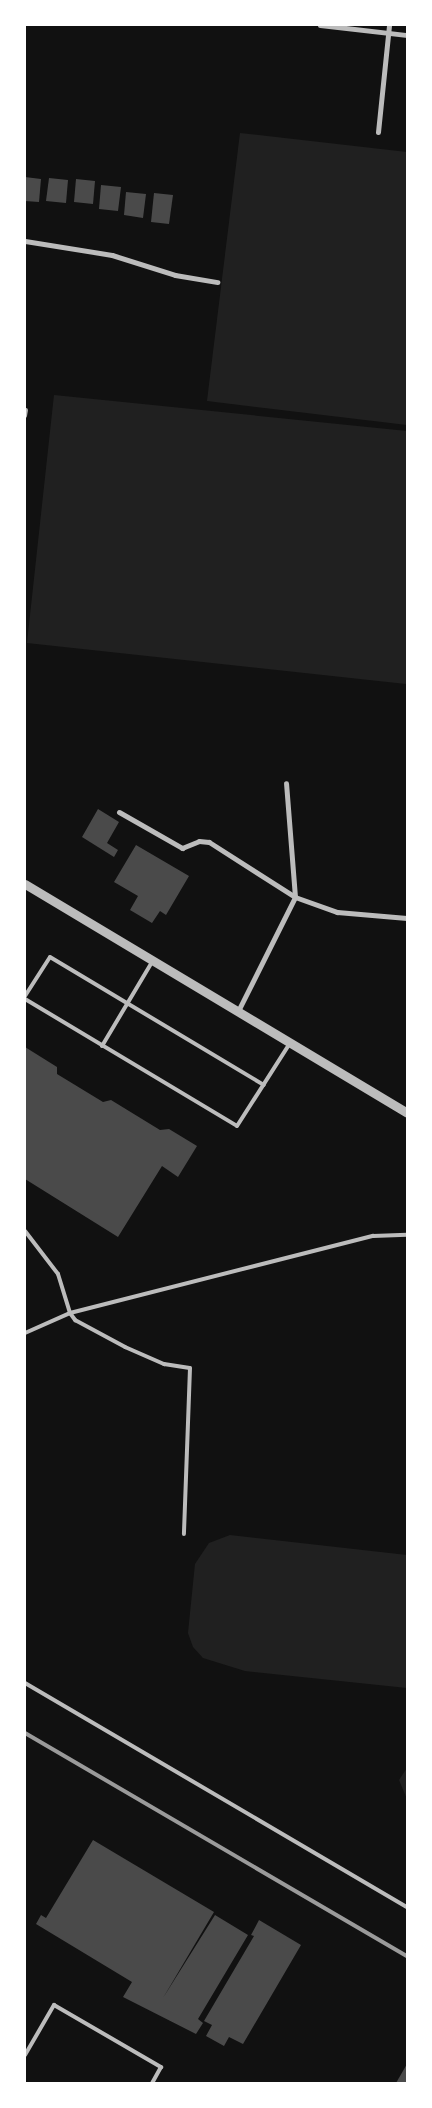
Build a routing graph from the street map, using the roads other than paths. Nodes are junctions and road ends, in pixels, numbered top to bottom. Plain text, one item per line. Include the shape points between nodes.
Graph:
1 (320, 25) edge
2 (389, 25) edge
3 (388, 32) junction
4 (407, 35) edge
5 (378, 132) dead end
6 (25, 241) edge
7 (217, 282) dead end
8 (26, 410) edge
9 (25, 416) edge
10 (286, 783) dead end
11 (119, 812) dead end
12 (26, 885) edge
13 (295, 897) junction
14 (407, 918) edge
15 (153, 960) junction
16 (25, 998) edge
17 (127, 1003) junction
18 (238, 1011) junction
19 (290, 1042) junction
20 (102, 1046) junction
21 (264, 1085) junction
22 (407, 1113) edge
23 (25, 1231) edge
24 (407, 1235) edge
25 (70, 1313) junction
26 (25, 1333) edge
27 (184, 1534) dead end
28 (25, 1683) edge
29 (407, 1907) edge
30 (25, 2055) edge
31 (152, 2083) edge

1 - 3 street
2 - 3 street
3 - 4 street
3 - 5 street
6 - 7 street via 104,253 175,275
8 - 9 lane
10 - 13 street
11 - 13 street via 182,848 209,842
12 - 15 street
13 - 14 street via 337,912
13 - 18 street
15 - 17 lane
15 - 18 street
16 - 17 lane via 50,957
16 - 20 lane
17 - 20 lane
17 - 21 lane
18 - 19 street
19 - 21 lane
19 - 22 street
20 - 21 lane via 238,1126
23 - 25 lane via 58,1274
24 - 25 lane via 373,1236
25 - 26 lane
25 - 27 lane via 75,1320 125,1348 164,1364 190,1368
28 - 29 lane
30 - 31 lane via 54,2005 161,2067

